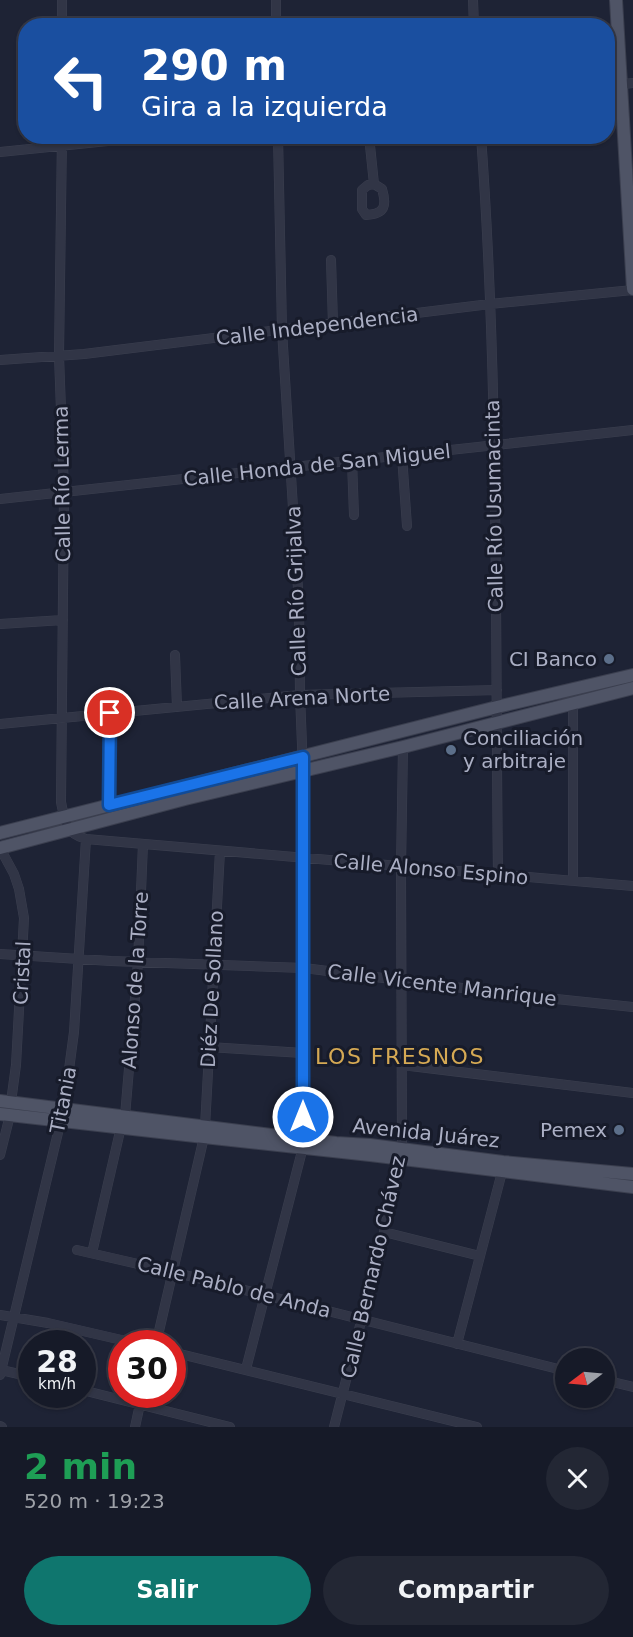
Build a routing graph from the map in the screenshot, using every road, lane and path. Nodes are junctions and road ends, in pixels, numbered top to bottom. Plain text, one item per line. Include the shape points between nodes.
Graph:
1 (62, 0) edge
2 (276, 0) edge
3 (473, 0) edge
4 (616, 0) edge
5 (62, 18) edge
6 (276, 18) edge
7 (474, 18) edge
8 (627, 83) edge
9 (88, 144) edge
10 (278, 144) edge
11 (370, 144) edge
12 (482, 144) edge
13 (62, 147) junction
14 (0, 152) edge
15 (374, 184) dead end
16 (331, 260) dead end
17 (633, 290) edge
18 (490, 304) junction
19 (333, 324) junction
20 (282, 330) junction
21 (60, 356) junction
22 (0, 360) edge
23 (633, 430) edge
24 (493, 445) junction
25 (402, 456) junction
26 (352, 461) junction
27 (290, 467) junction
28 (64, 491) junction
29 (0, 499) edge
30 (354, 515) dead end
31 (407, 526) dead end
32 (63, 620) junction
33 (0, 624) edge
34 (176, 655) dead end
35 (633, 675) edge
36 (633, 688) edge
37 (497, 690) junction
38 (300, 695) junction
39 (573, 704) junction
40 (177, 707) junction
41 (496, 707) junction
42 (110, 713) junction
43 (61, 718) junction
44 (496, 722) junction
45 (0, 724) edge
46 (403, 747) junction
47 (303, 757) junction
48 (303, 770) junction
49 (109, 805) junction
50 (64, 816) junction
51 (69, 830) junction
52 (0, 833) edge
53 (86, 839) junction
54 (143, 844) junction
55 (0, 848) edge
56 (220, 851) junction
57 (304, 858) junction
58 (401, 867) junction
59 (498, 875) junction
60 (573, 881) junction
61 (633, 886) edge
62 (0, 954) edge
63 (23, 955) junction
64 (78, 958) junction
65 (138, 962) junction
66 (213, 964) junction
67 (304, 968) junction
68 (402, 980) junction
69 (633, 1007) edge
70 (209, 1047) junction
71 (303, 1053) junction
72 (402, 1065) junction
73 (633, 1094) edge
74 (5, 1108) edge
75 (62, 1114) junction
76 (123, 1121) junction
77 (204, 1132) junction
78 (303, 1143) junction
79 (401, 1154) junction
80 (0, 1155) edge
81 (502, 1172) junction
82 (633, 1174) edge
83 (633, 1187) edge
84 (384, 1232) junction
85 (77, 1250) dead end
86 (92, 1253) junction
87 (480, 1256) junction
88 (173, 1272) junction
89 (265, 1294) junction
90 (0, 1316) edge
91 (14, 1317) junction
92 (362, 1319) junction
93 (159, 1330) edge
94 (108, 1337) edge
95 (457, 1344) junction
96 (186, 1355) edge
97 (555, 1368) edge
98 (246, 1369) junction
99 (1, 1372) edge
100 (18, 1375) edge
101 (615, 1383) edge
102 (633, 1387) edge
103 (343, 1395) junction
104 (139, 1408) edge
105 (167, 1408) edge
106 (135, 1427) edge
107 (230, 1427) edge
108 (334, 1427) edge
109 (477, 1427) edge

1 - 5 street
2 - 6 street
3 - 7 street
4 - 8 main road
8 - 17 main road
9 - 13 street
10 - 20 street, Calle Río Grijalva
11 - 15 street
12 - 18 street, Calle Río Usumacinta
13 - 14 street
13 - 21 street, Calle Río Lerma
16 - 19 street
17 - 18 street, Calle Independencia
18 - 19 street, Calle Independencia
18 - 24 street, Calle Río Usumacinta
19 - 20 street, Calle Independencia
20 - 21 street, Calle Independencia
20 - 27 street, Calle Río Grijalva
21 - 22 street, Calle Independencia
21 - 28 street, Calle Río Lerma
23 - 24 street, Calle Honda de San Miguel
24 - 25 street, Calle Honda de San Miguel
24 - 37 street, Calle Río Usumacinta
25 - 26 street, Calle Honda de San Miguel
25 - 31 street
26 - 27 street, Calle Honda de San Miguel
26 - 30 street
27 - 28 street, Calle Honda de San Miguel
27 - 38 street, Calle Río Grijalva
28 - 29 street, Calle Honda de San Miguel
28 - 32 street, Calle Río Lerma
32 - 33 street
32 - 43 street, Calle Río Lerma
34 - 40 street
35 - 41 main road
36 - 39 main road
37 - 38 street, Calle Arena Norte
37 - 41 street, Calle Río Usumacinta
38 - 40 street, Calle Arena Norte
38 - 47 street, Calle Río Grijalva
39 - 44 main road
39 - 60 street
40 - 42 street, Calle Arena Norte
41 - 44 street, Calle Río Usumacinta
41 - 47 main road
42 - 43 street, Calle Arena Norte
42 - 49 street
43 - 45 street, Calle Arena Norte
43 - 50 street, Calle Río Lerma
44 - 46 main road
44 - 59 street, Calle Río Usumacinta
46 - 48 main road
46 - 58 street, Calle Bernardo Chávez
47 - 48 street, Calle Río Grijalva
47 - 49 main road
48 - 51 main road
48 - 57 street, Calle Río Grijalva
49 - 50 main road
50 - 51 street, Calle Río Lerma
50 - 52 main road
51 - 53 street
51 - 55 main road
53 - 54 street, Calle Alonso Espino
53 - 64 street, Titania
54 - 56 street, Calle Alonso Espino
54 - 65 street, Alonso de la Torre
55 - 63 street, Cristal via 21,897
56 - 57 street, Calle Alonso Espino
56 - 66 street, Diéz De Sollano
57 - 58 street, Calle Alonso Espino
57 - 67 street, Calle Río Grijalva
58 - 59 street, Calle Alonso Espino
58 - 68 street, Calle Bernardo Chávez
59 - 60 street, Calle Alonso Espino
60 - 61 street, Calle Alonso Espino
62 - 63 street, Calle Vicente Manrique
63 - 64 street, Calle Vicente Manrique
63 - 74 street, Cristal via 16,1065
64 - 65 street, Calle Vicente Manrique
64 - 75 street, Titania via 71,1056
65 - 66 street, Calle Vicente Manrique
65 - 76 street, Alonso de la Torre
66 - 67 street, Calle Vicente Manrique
66 - 70 street, Diéz De Sollano
67 - 68 street, Calle Vicente Manrique
67 - 71 street, Calle Río Grijalva
68 - 69 street, Calle Vicente Manrique
68 - 72 street, Calle Bernardo Chávez
70 - 71 street
70 - 77 street, Diéz De Sollano
71 - 78 street, Calle Río Grijalva
72 - 73 street
72 - 79 street, Calle Bernardo Chávez
74 - 75 main road, Avenida Juárez
74 - 80 street, Cristal
75 - 76 main road, Avenida Juárez
75 - 91 street, Titania
76 - 77 main road, Avenida Juárez
76 - 86 street, Alonso de la Torre
77 - 78 main road, Avenida Juárez
77 - 88 street, Diéz De Sollano
78 - 79 main road, Avenida Juárez
78 - 89 street, Calle Río Grijalva
79 - 81 main road, Avenida Juárez
79 - 82 main road, Avenida Juárez
79 - 84 street, Calle Bernardo Chávez
81 - 83 main road, Avenida Juárez
81 - 87 street
84 - 87 street
84 - 92 street, Calle Bernardo Chávez
85 - 86 street, Calle Pablo de Anda
86 - 88 street, Calle Pablo de Anda
87 - 95 street
88 - 89 street, Calle Pablo de Anda
88 - 93 street, Diéz De Sollano
89 - 92 street, Calle Pablo de Anda
89 - 98 street, Calle Río Grijalva
90 - 91 street
91 - 94 street
91 - 99 street, Titania
92 - 95 street, Calle Pablo de Anda
92 - 103 street, Calle Bernardo Chávez
95 - 97 street, Calle Pablo de Anda
96 - 98 street
98 - 103 street
99 - 100 street
101 - 102 street
103 - 108 street, Calle Bernardo Chávez
103 - 109 street
104 - 106 street
105 - 107 street

